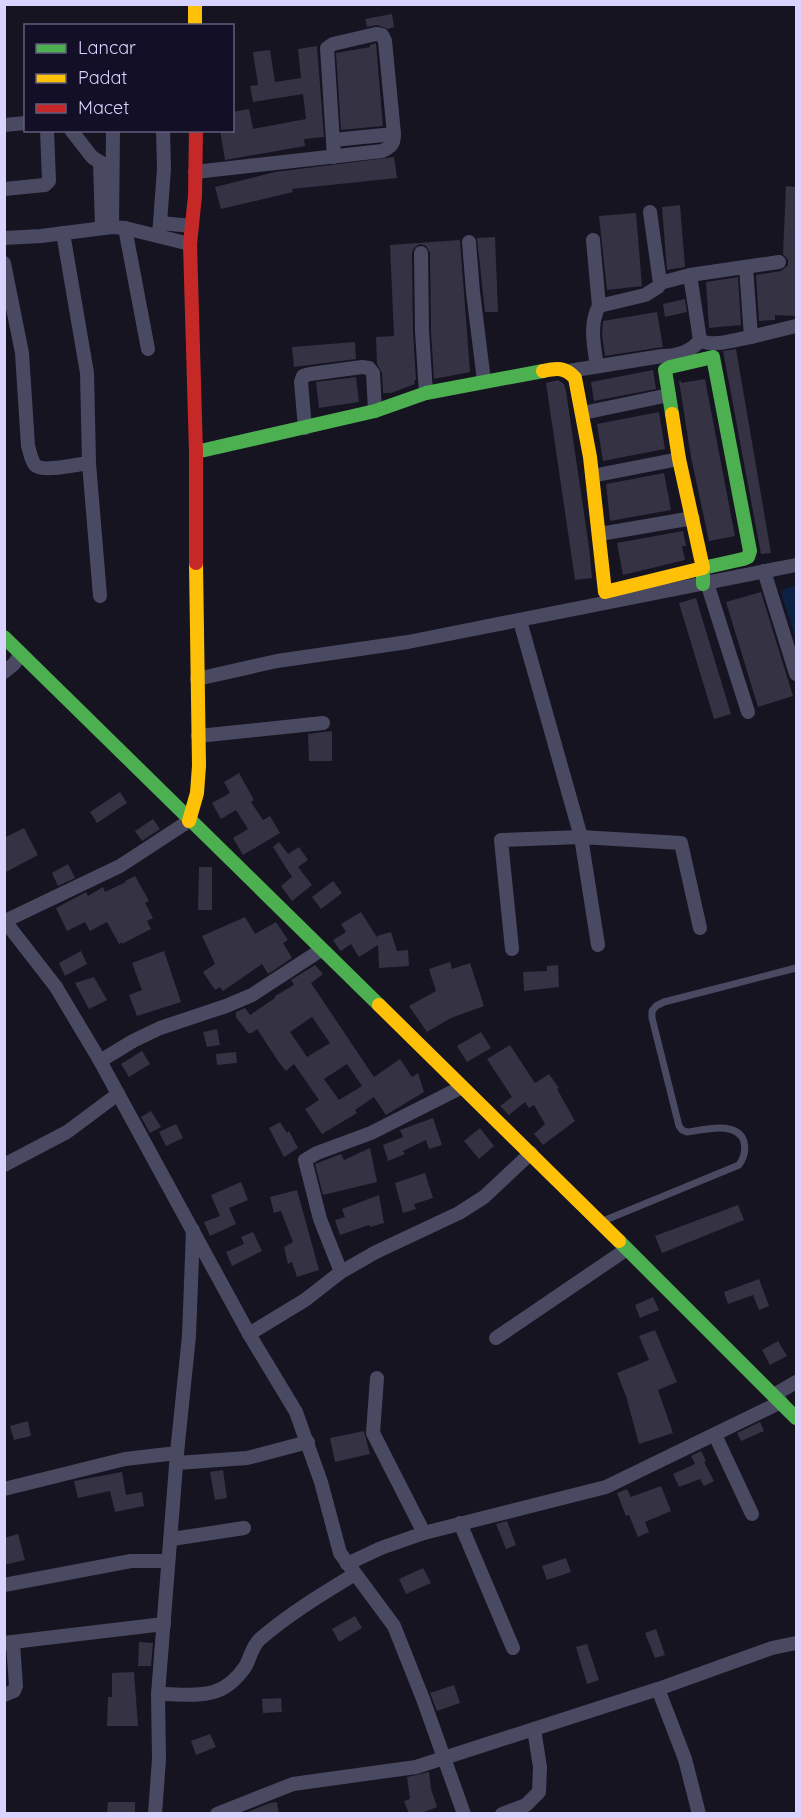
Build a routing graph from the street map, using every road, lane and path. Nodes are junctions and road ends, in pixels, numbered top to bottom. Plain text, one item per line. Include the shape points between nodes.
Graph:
1 (195, 4) edge
2 (195, 24) edge
3 (24, 123) edge
4 (4, 125) edge
5 (47, 132) edge
6 (73, 132) edge
7 (114, 132) edge
8 (163, 132) edge
9 (196, 132) edge
10 (394, 134) junction
11 (333, 140) junction
12 (334, 157) junction
13 (99, 162) junction
14 (112, 171) junction
15 (195, 172) junction
16 (4, 189) edge
17 (650, 212) dead end
18 (192, 226) junction
19 (113, 227) junction
20 (159, 230) junction
21 (63, 233) junction
22 (4, 238) edge
23 (594, 240) dead end
24 (469, 242) dead end
25 (190, 244) junction
26 (422, 253) dead end
27 (779, 262) dead end
28 (4, 263) edge
29 (746, 267) junction
30 (690, 275) junction
31 (660, 283) junction
32 (599, 306) junction
33 (796, 326) edge
34 (751, 337) junction
35 (709, 347) junction
36 (148, 349) dead end
37 (597, 366) junction
38 (569, 371) junction
39 (484, 381) junction
40 (426, 393) junction
41 (669, 395) junction
42 (375, 411) junction
43 (583, 413) junction
44 (305, 428) junction
45 (196, 452) junction
46 (678, 459) junction
47 (89, 463) junction
48 (592, 476) junction
49 (693, 518) junction
50 (600, 534) junction
51 (744, 559) junction
52 (796, 565) edge
53 (703, 568) junction
54 (764, 572) junction
55 (748, 574) junction
56 (705, 583) junction
57 (100, 596) dead end
58 (604, 598) junction
59 (520, 621) junction
60 (4, 637) edge
61 (21, 654) junction
62 (4, 672) edge
63 (796, 674) edge
64 (197, 679) junction
65 (748, 712) dead end
66 (323, 723) dead end
67 (198, 736) junction
68 (189, 821) junction
69 (581, 837) junction
70 (5, 921) edge
71 (700, 928) dead end
72 (598, 945) dead end
73 (512, 949) dead end
74 (321, 950) junction
75 (796, 968) edge
76 (100, 1061) junction
77 (462, 1087) junction
78 (118, 1094) junction
79 (531, 1153) junction
80 (4, 1165) edge
81 (600, 1222) junction
82 (193, 1230) junction
83 (627, 1249) junction
84 (341, 1272) junction
85 (249, 1334) junction
86 (496, 1338) dead end
87 (377, 1377) dead end
88 (796, 1382) edge
89 (778, 1399) junction
90 (796, 1418) edge
91 (715, 1435) junction
92 (308, 1442) junction
93 (177, 1458) junction
94 (4, 1489) edge
95 (752, 1514) dead end
96 (459, 1523) junction
97 (244, 1528) dead end
98 (424, 1533) junction
99 (171, 1539) junction
100 (168, 1561) junction
101 (351, 1569) junction
102 (4, 1585) edge
103 (164, 1624) junction
104 (9, 1643) edge
105 (796, 1643) edge
106 (513, 1648) dead end
107 (658, 1689) junction
108 (158, 1694) junction
109 (4, 1695) edge
110 (534, 1729) junction
111 (442, 1758) junction
112 (224, 1812) edge
113 (155, 1814) edge
114 (464, 1814) edge
115 (502, 1814) edge
116 (699, 1814) edge

1 - 2 street
3 - 4 street
5 - 16 street via 49,181 45,185
6 - 13 street
7 - 14 street
8 - 20 street
9 - 15 street
10 - 11 street
10 - 11 street via 385,41 382,34 376,34 327,48
10 - 12 street via 391,148 382,152
11 - 12 street
12 - 15 street
13 - 14 street
13 - 19 street
14 - 19 street
15 - 18 street
17 - 31 street
18 - 20 street
18 - 25 street
19 - 20 street
19 - 21 street
19 - 36 street
20 - 25 street
21 - 22 street
21 - 47 street via 87,373
23 - 32 street
24 - 39 street
25 - 45 street
26 - 40 street
27 - 29 street
28 - 47 street via 22,353 32,460 43,469
29 - 30 street
29 - 34 street
30 - 31 street
30 - 35 street
31 - 32 street via 645,294
32 - 37 street via 594,315 593,340
33 - 34 street
34 - 35 street
35 - 37 street via 695,346 673,356
35 - 41 street via 665,370
35 - 51 street via 749,543 748,557
37 - 38 street
38 - 39 street via 542,370
38 - 43 street via 575,378
39 - 40 street
40 - 42 street
41 - 43 street
41 - 46 street
42 - 44 street
42 - 44 street via 373,373 369,368 310,374 303,376 301,382
43 - 48 street
44 - 45 street
45 - 64 street
46 - 48 street
46 - 49 street
47 - 57 street
48 - 50 street
49 - 50 street
49 - 53 street
50 - 58 street
51 - 53 street
51 - 55 street
52 - 54 street
53 - 56 street
53 - 58 street
54 - 55 street
54 - 63 street
55 - 56 street
56 - 58 street
56 - 65 street
58 - 59 street
59 - 64 street via 278,661
59 - 69 street
60 - 61 street
61 - 62 street
61 - 68 street
64 - 67 street
66 - 67 street
67 - 68 street via 197,792
68 - 70 street via 120,866
68 - 74 street
69 - 71 street via 681,843
69 - 72 street
69 - 73 street via 501,840
70 - 76 street via 56,987
74 - 76 street via 252,995 160,1028
74 - 77 street
75 - 81 lane via 664,1002 652,1011 679,1126 687,1132 730,1128 744,1140 744,1157 739,1165
76 - 78 street
77 - 79 street
77 - 84 street via 371,1133 304,1160 320,1219
78 - 80 street via 67,1132
78 - 82 street
79 - 81 street
79 - 84 street via 484,1197 459,1213
81 - 83 street
82 - 85 street
82 - 93 street via 189,1336
83 - 86 street
83 - 89 street
84 - 85 street via 305,1300
85 - 92 street via 296,1412
87 - 98 street via 373,1433
88 - 89 street
89 - 90 street
89 - 91 street
91 - 95 street
91 - 96 street via 606,1487
92 - 93 street via 247,1458
92 - 101 street via 340,1553
93 - 94 street via 125,1459
93 - 99 street
96 - 98 street
96 - 106 street
97 - 99 street
98 - 101 street via 381,1548
99 - 100 street
100 - 102 street via 131,1561
100 - 103 street
101 - 108 street via 259,1640 227,1687 213,1694
101 - 111 street via 394,1626
103 - 104 street
103 - 108 street
104 - 109 street via 16,1686
105 - 107 street
107 - 110 street
107 - 116 street via 685,1759
108 - 113 street
110 - 111 street
110 - 115 street via 540,1767 538,1792 526,1805
111 - 112 street via 416,1767 293,1784
111 - 114 street

